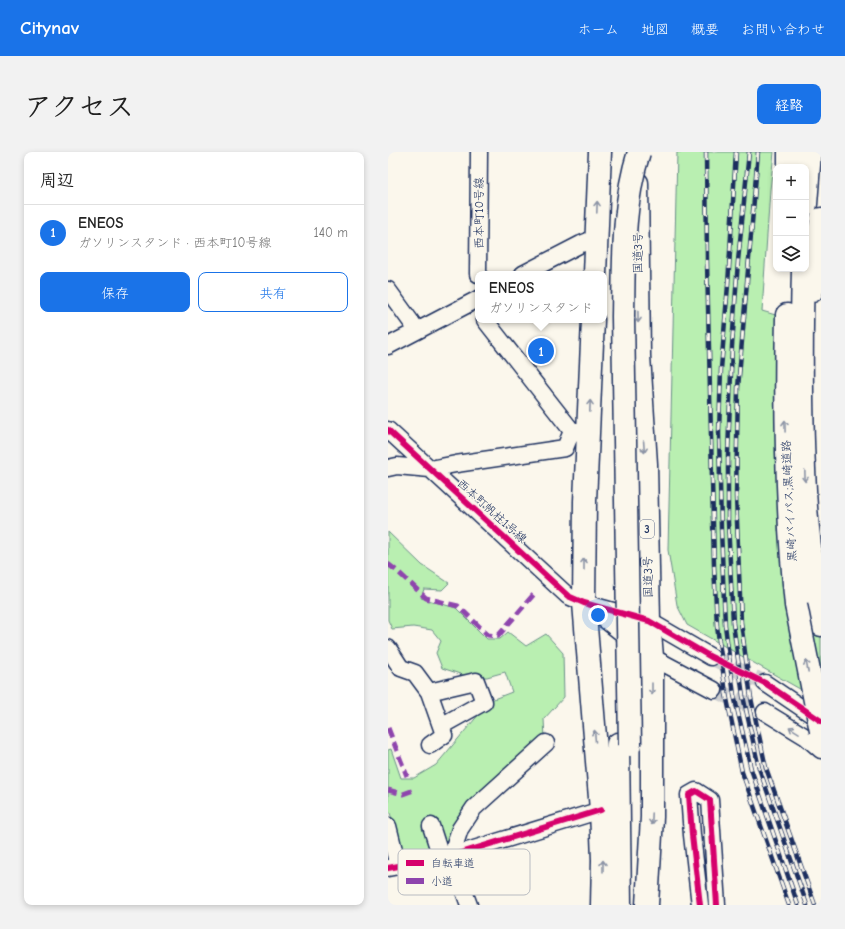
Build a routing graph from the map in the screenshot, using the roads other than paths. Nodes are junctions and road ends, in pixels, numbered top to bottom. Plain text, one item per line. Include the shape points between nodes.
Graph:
1 (479, 152) edge
2 (600, 152) edge
3 (627, 152) edge
4 (638, 152) edge
5 (789, 152) edge
6 (796, 152) edge
7 (810, 152) edge
8 (789, 164) edge
9 (794, 164) edge
10 (806, 200) edge
11 (821, 219) edge
12 (596, 238) junction
13 (478, 271) edge
14 (529, 271) edge
15 (594, 271) edge
16 (788, 272) edge
17 (803, 272) edge
18 (388, 290) edge
19 (475, 301) edge
20 (488, 323) edge
21 (593, 323) edge
22 (417, 330) junction
23 (388, 346) edge
24 (802, 414) junction
25 (388, 430) edge
26 (580, 431) junction
27 (388, 468) edge
28 (430, 469) junction
29 (584, 603) junction
30 (819, 614) edge
31 (649, 621) junction
32 (388, 648) edge
33 (652, 657) junction
34 (711, 657) tunnel mouth
35 (765, 683) tunnel mouth
36 (714, 690) tunnel mouth
37 (429, 692) junction
38 (765, 712) tunnel mouth
39 (821, 720) edge
40 (441, 726) junction
41 (821, 731) edge
42 (546, 743) dead end
43 (624, 744) junction
44 (430, 745) dead end
45 (821, 750) edge
46 (601, 810) junction
47 (388, 826) edge
48 (431, 826) dead end
49 (442, 849) edge
50 (450, 849) edge
51 (472, 849) edge
52 (393, 867) edge
53 (464, 895) edge
54 (469, 905) edge
55 (602, 905) edge
56 (620, 905) edge
57 (631, 905) edge
58 (646, 905) edge
59 (700, 905) edge
60 (717, 905) edge

1 - 13 street, 西本町10号線
12 -> 2 highway
3 - 43 highway via 621,170 617,205 612,317
4 -> 31 highway, 国道3号 / 3 via 639,356 646,464
4 - 43 highway, bridge via 628,210 624,259
5 - 8 highway
6 - 9 highway
7 - 10 highway
11 - 24 highway via 810,309
12 - 14 street
12 - 15 highway
41 -> 16 highway, 黒崎バイパス;黒崎道路, bridge via 796,605 790,552 785,421
17 - 24 highway, 黒崎バイパス;黒崎道路
18 - 22 street
19 - 22 street
20 - 26 street
26 -> 21 highway
22 - 23 street
24 -> 30 highway, 黒崎バイパス;黒崎道路 via 806,507
25 - 28 street, 西本町帆柱1号線
26 - 28 street via 565,448
29 -> 26 highway via 585,501
27 - 28 street via 397,466
28 - 29 street, 西本町帆柱1号線 via 568,596
29 - 31 street
29 - 33 street
46 -> 29 highway
31 - 33 highway, 国道3号 / 3
31 - 34 street
32 - 37 street via 401,668 414,673
33 - 36 street
33 -> 58 highway, 国道3号 / 3 via 652,817
35 - 39 street
37 - 40 street
37 - 40 street via 476,681 484,702
45 -> 38 street
40 - 44 street via 444,735
42 - 50 street via 474,808
43 - 56 highway
43 - 57 highway via 632,854
46 - 51 street
55 -> 46 highway
47 - 52 street
48 - 49 street
53 - 54 street
59 - 60 street via 689,795 696,790 710,800

